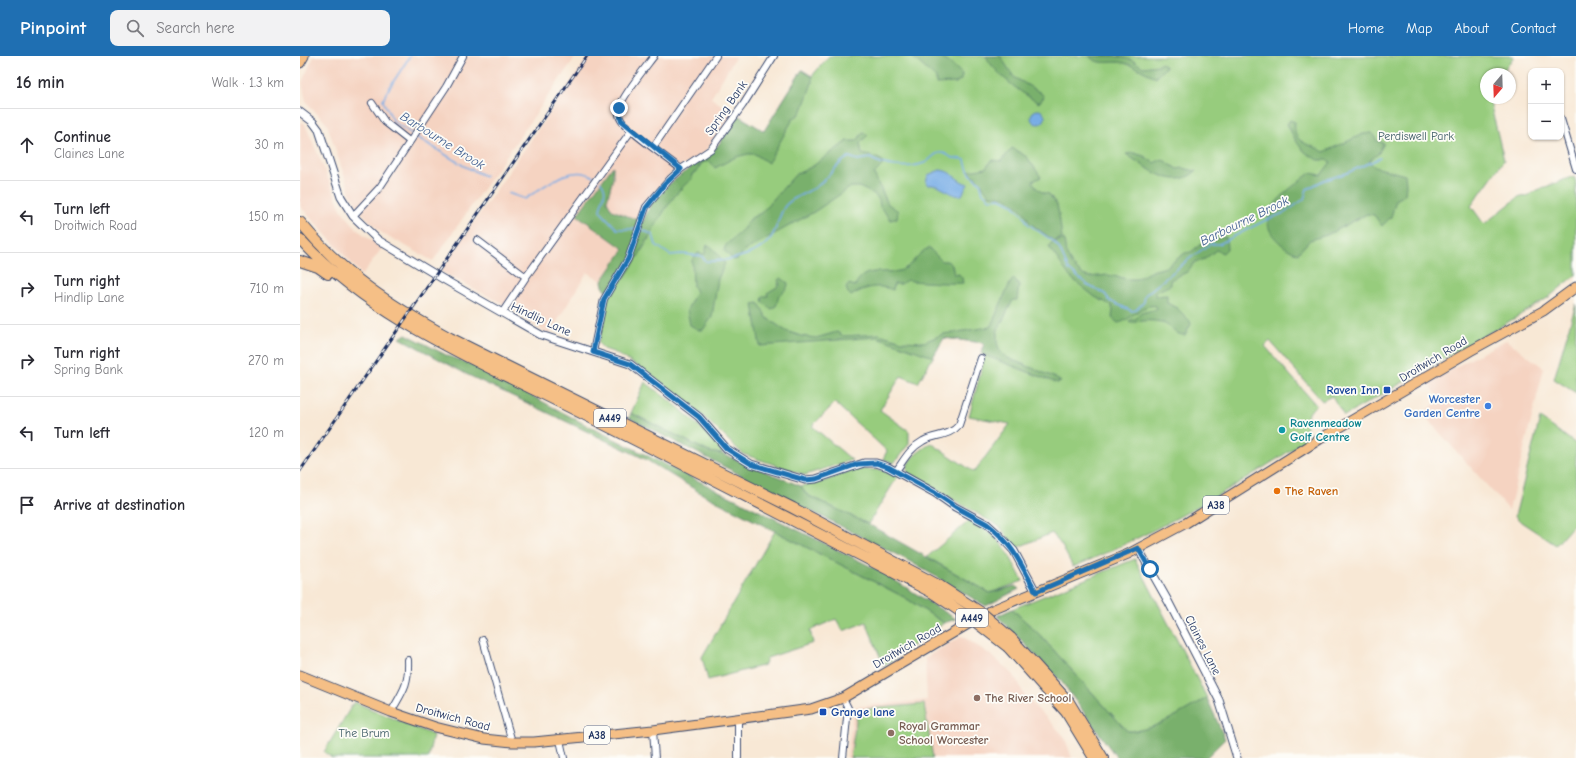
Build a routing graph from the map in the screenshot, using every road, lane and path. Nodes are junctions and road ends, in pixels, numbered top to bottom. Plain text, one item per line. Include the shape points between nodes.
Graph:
1 (463, 56) edge
2 (654, 56) edge
3 (716, 56) edge
4 (774, 56) edge
5 (372, 102) dead end
6 (300, 112) edge
7 (1564, 129) edge
8 (631, 131) junction
9 (411, 139) junction
10 (654, 146) junction
11 (681, 169) junction
12 (1576, 170) edge
13 (353, 216) junction
14 (300, 222) edge
15 (300, 239) edge
16 (477, 240) dead end
17 (300, 261) edge
18 (526, 277) junction
19 (347, 284) junction
20 (1576, 287) edge
21 (502, 313) junction
22 (593, 352) junction
23 (981, 358) dead end
24 (896, 471) junction
25 (1138, 548) junction
26 (1036, 592) junction
27 (483, 640) dead end
28 (1009, 642) junction
29 (408, 660) dead end
30 (300, 675) edge
31 (843, 698) junction
32 (391, 712) junction
33 (738, 720) junction
34 (653, 730) junction
35 (560, 740) junction
36 (512, 742) junction
37 (564, 758) edge
38 (656, 758) edge
39 (738, 758) edge
40 (843, 758) edge
41 (1094, 758) edge
42 (1103, 758) edge
43 (1236, 758) edge

1 - 9 street via 446,87
2 - 8 street via 619,108 621,120
3 - 10 street
4 - 11 street, Spring Bank via 744,105 714,144
5 - 9 street via 385,122
6 - 13 street, Hindlip Lane via 319,130 341,197
7 - 12 street
8 - 10 street
8 - 18 street
9 - 13 street via 380,187
10 - 11 street
11 - 22 street, Spring Bank via 663,186 646,208 628,259 604,299
13 - 21 street, Hindlip Lane via 378,240
14 - 28 highway, A449, bridge via 342,268 370,290 417,320 793,508 940,586 982,613
15 - 19 highway, A449
16 - 18 street
17 - 19 highway via 318,267
18 - 21 street
19 - 28 highway, A449, bridge via 440,342 933,593
20 - 25 main road, Droitwich Road / A38 via 1543,311 1325,436 1186,523
21 - 22 street, Hindlip Lane via 542,335
22 - 24 street, Hindlip Lane via 630,364 699,417 727,449 751,464 805,480 816,479 864,463 876,463
23 - 24 street via 959,425 953,432 924,440 915,446
24 - 26 street, Hindlip Lane via 987,524 1014,551
25 - 26 main road, Droitwich Road / A38
25 - 43 street, Claines Lane via 1219,700
26 - 31 main road, Droitwich Road / A38 via 992,610
27 - 36 street
28 - 41 highway, A449 via 1066,712
28 - 42 highway, A449 via 1069,702
29 - 32 street via 409,678
30 - 32 main road, Droitwich Road / A38
31 - 33 main road, Droitwich Road / A38 via 811,709
31 - 40 street via 848,708
32 - 36 main road, Droitwich Road / A38 via 484,740
33 - 34 main road, Droitwich Road / A38
33 - 39 street
34 - 35 main road, Droitwich Road / A38
34 - 38 street
35 - 36 main road, Droitwich Road / A38
35 - 37 street

